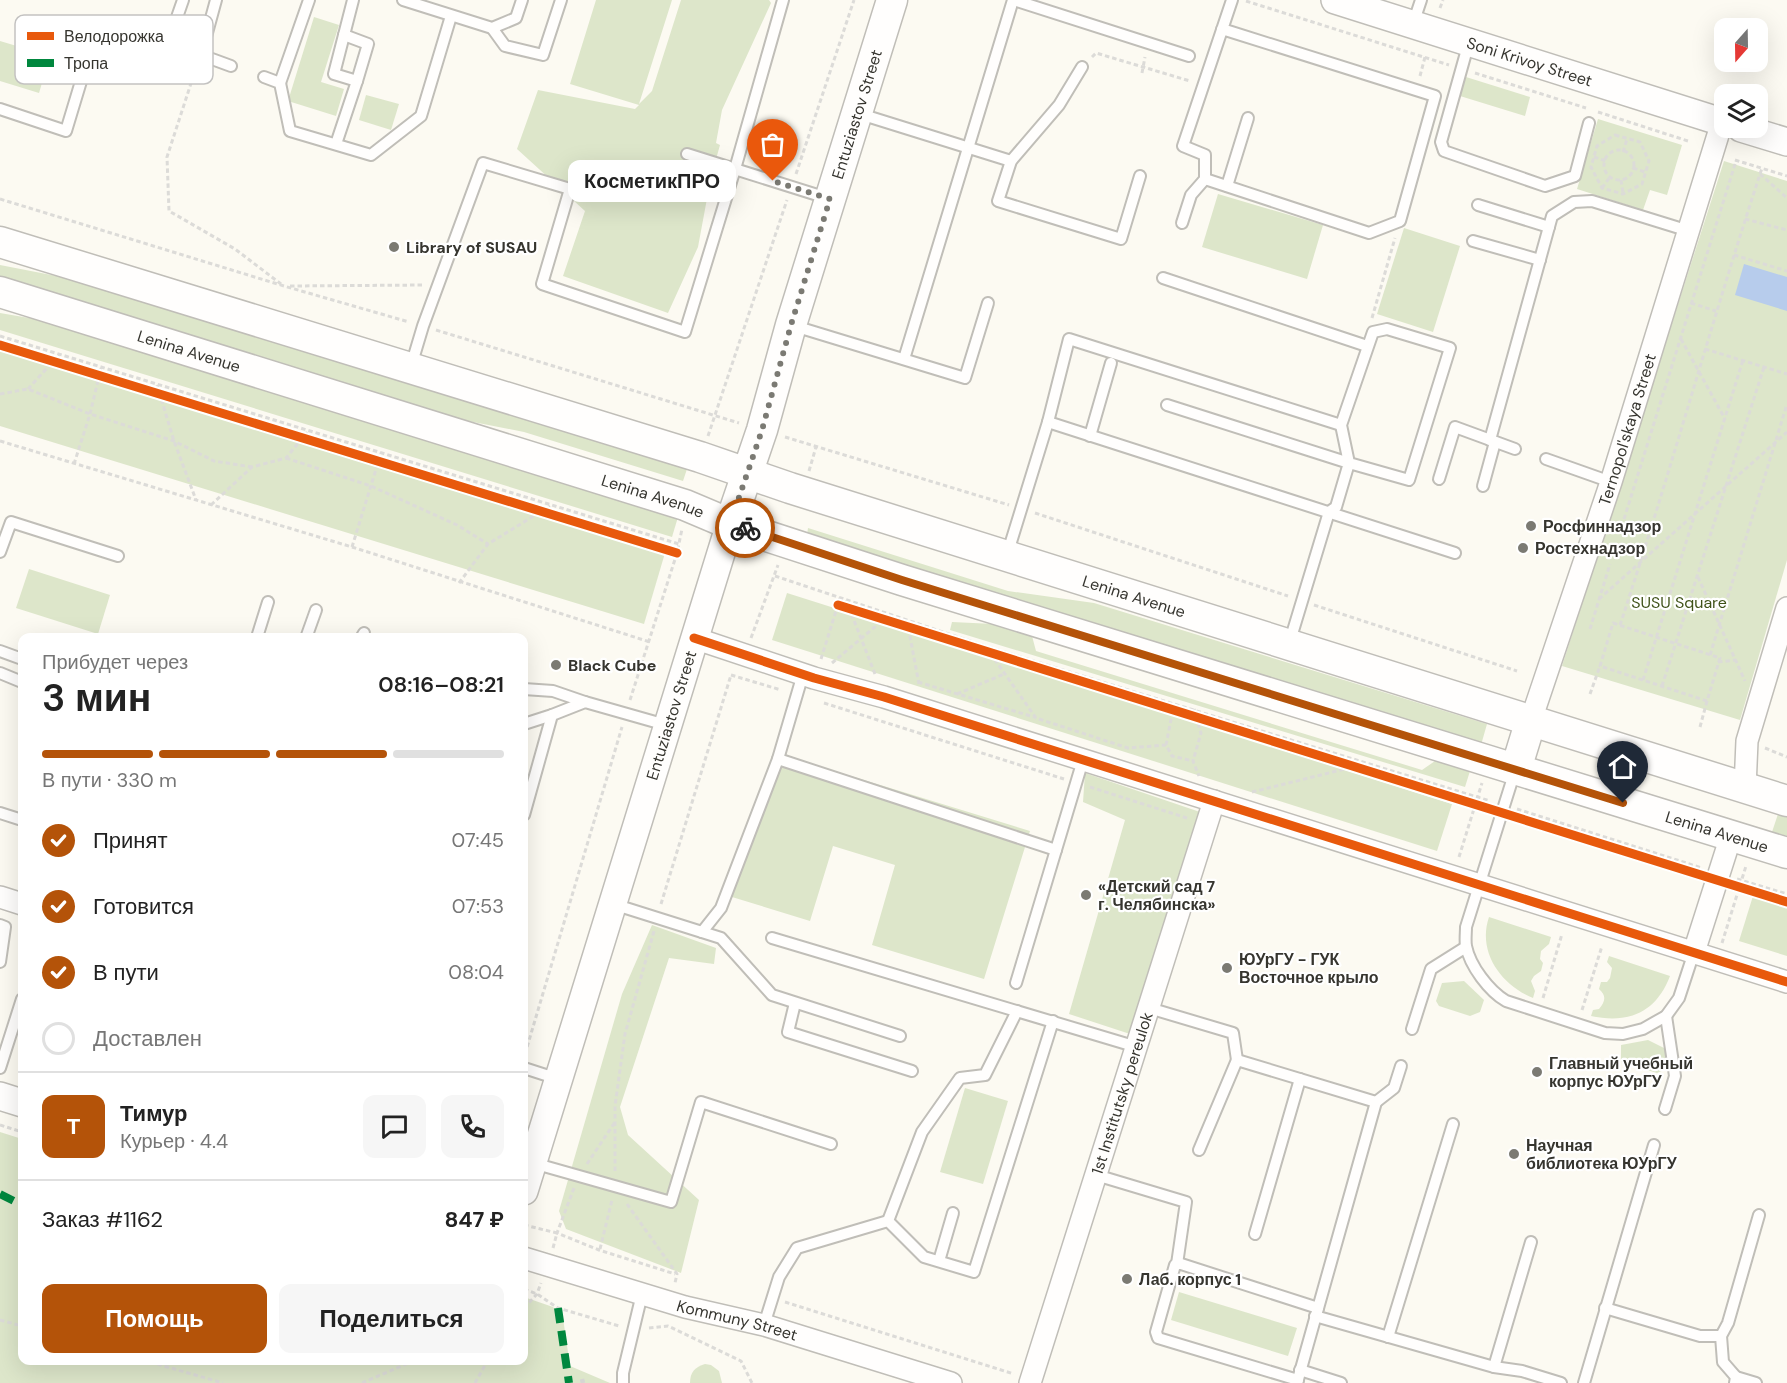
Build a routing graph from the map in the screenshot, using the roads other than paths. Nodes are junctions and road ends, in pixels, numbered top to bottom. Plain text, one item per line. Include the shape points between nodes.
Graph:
1 (181, 0) edge
2 (216, 0) edge
3 (309, 0) edge
4 (353, 0) edge
5 (403, 0) edge
6 (522, 0) edge
7 (561, 0) edge
8 (783, 0) edge
9 (892, 0) edge
10 (1013, 0) edge
11 (1232, 0) edge
12 (1335, 0) edge
13 (1417, 12) edge
14 (176, 15) edge
15 (212, 15) edge
16 (452, 16) junction
17 (492, 28) junction
18 (1222, 30) junction
19 (344, 35) junction
20 (1469, 42) junction
21 (1189, 56) dead end
22 (213, 59) edge
23 (231, 66) dead end
24 (1082, 67) road end
25 (264, 77) dead end
26 (357, 81) junction
27 (280, 83) junction
28 (80, 84) edge
29 (0, 109) edge
30 (857, 113) junction
31 (1248, 118) dead end
32 (1714, 119) edge
33 (1589, 123) dead end
34 (1768, 136) edge
35 (1724, 138) edge
36 (1787, 142) edge
37 (336, 144) junction
38 (967, 148) junction
39 (687, 154) dead end
40 (1011, 161) junction
41 (735, 169) junction
42 (1140, 176) dead end
43 (1205, 179) junction
44 (1227, 186) junction
45 (830, 199) junction
46 (1478, 205) dead end
47 (1182, 223) dead end
48 (1550, 227) junction
49 (1689, 231) junction
50 (1473, 241) dead end
51 (0, 242) edge
52 (1540, 260) junction
53 (1163, 278) dead end
54 (0, 292) edge
55 (988, 303) dead end
56 (791, 325) junction
57 (1367, 346) junction
58 (904, 359) junction
59 (1111, 363) dead end
60 (410, 368) junction
61 (1167, 405) dead end
62 (1048, 422) junction
63 (1341, 425) junction
64 (1090, 435) junction
65 (1493, 441) junction
66 (1515, 449) dead end
67 (1546, 459) dead end
68 (1349, 463) junction
69 (748, 473) junction
70 (1439, 479) dead end
71 (1611, 482) junction
72 (1483, 486) dead end
73 (1329, 512) junction
74 (730, 524) junction
75 (0, 552) edge
76 (1455, 553) dead end
77 (118, 556) dead end
78 (1006, 556) junction
79 (268, 602) dead end
80 (1787, 608) edge
81 (316, 610) dead end
82 (258, 633) edge
83 (308, 633) edge
84 (694, 638) junction
85 (1289, 644) junction
86 (0, 651) edge
87 (18, 658) edge
88 (0, 673) edge
89 (809, 676) junction
90 (18, 680) edge
91 (528, 689) edge
92 (585, 702) junction
93 (552, 715) junction
94 (1531, 720) junction
95 (528, 723) edge
96 (667, 725) junction
97 (778, 759) junction
98 (1083, 760) junction
99 (1516, 769) junction
100 (1745, 788) junction
101 (1211, 800) junction
102 (528, 801) edge
103 (1787, 801) edge
104 (0, 813) edge
105 (18, 819) edge
106 (1731, 836) junction
107 (1056, 850) junction
108 (1787, 853) edge
109 (1479, 885) junction
110 (0, 897) edge
111 (18, 903) edge
112 (612, 904) junction
113 (0, 926) edge
114 (702, 932) junction
115 (772, 938) dead end
116 (1466, 947) junction
117 (1694, 952) junction
118 (0, 962) edge
119 (1787, 982) edge
120 (1016, 983) dead end
121 (795, 1003) junction
122 (1149, 1008) junction
123 (1017, 1011) junction
124 (18, 1012) edge
125 (1666, 1016) junction
126 (1053, 1021) junction
127 (1412, 1029) dead end
128 (900, 1036) dead end
129 (1137, 1047) junction
130 (1237, 1060) junction
131 (1401, 1066) dead end
132 (0, 1068) edge
133 (528, 1069) edge
134 (912, 1071) dead end
135 (558, 1079) junction
136 (1300, 1079) junction
137 (0, 1096) edge
138 (18, 1102) edge
139 (1377, 1102) junction
140 (1665, 1109) dead end
141 (1453, 1124) dead end
142 (831, 1144) dead end
143 (1654, 1145) dead end
144 (1199, 1150) dead end
145 (532, 1163) junction
146 (1096, 1175) junction
147 (528, 1177) edge
148 (953, 1213) dead end
149 (1759, 1215) dead end
150 (888, 1221) junction
151 (1255, 1234) dead end
152 (1531, 1242) dead end
153 (528, 1259) edge
154 (939, 1261) junction
155 (1177, 1264) junction
156 (642, 1294) junction
157 (1605, 1308) junction
158 (1317, 1312) junction
159 (764, 1325) junction
160 (1721, 1336) junction
161 (1388, 1337) junction
162 (1494, 1367) junction
163 (1298, 1378) edge
164 (1736, 1380) edge
165 (1030, 1381) edge
166 (623, 1383) edge
167 (951, 1383) edge
168 (1341, 1383) edge
169 (1561, 1383) edge
170 (1584, 1383) edge
171 (1756, 1383) edge

1 - 14 lane
2 - 15 lane
3 - 27 lane
4 - 19 lane
5 - 16 lane
6 - 17 lane via 516,18
7 - 17 lane via 543,55 505,46
8 - 41 lane
9 - 30 main road, Entuziastov Street
10 - 21 lane
10 - 38 lane
11 - 18 lane
12 - 13 street, Soni Krivoy Street
13 - 20 street, Soni Krivoy Street
16 - 17 lane
16 - 37 lane via 421,116 371,155
18 - 43 lane via 1184,146 1205,155
18 - 44 lane via 1436,96 1400,221 1369,233
19 - 26 lane via 368,44
19 - 26 lane via 334,74
20 - 32 street, Soni Krivoy Street
20 - 33 lane via 1440,142 1446,153 1545,186 1575,176
22 - 23 lane
24 - 40 lane via 1059,105
25 - 27 lane
26 - 37 lane
27 - 37 lane via 291,131
28 - 29 lane via 66,130
30 - 38 lane
30 - 45 main road, Entuziastov Street
31 - 44 lane
34 - 36 street, Soni Krivoy Street
35 - 49 street, Ternopol'skaya Street
38 - 40 lane
38 - 58 lane
39 - 41 lane
40 - 42 lane via 999,201 1121,239
41 - 45 lane
41 - 60 lane via 685,332 542,284 570,189 483,163
43 - 44 lane
43 - 47 lane via 1191,195
45 - 56 main road, Entuziastov Street
46 - 48 lane
48 - 49 lane via 1552,216 1574,202 1592,201
48 - 52 lane
49 - 71 street, Ternopol'skaya Street
50 - 52 lane
51 - 60 main road, Lenina Avenue
52 - 65 lane
53 - 57 lane
54 - 74 main road, Lenina Avenue via 686,505
55 - 58 lane via 965,378
56 - 58 lane
56 - 69 main road, Entuziastov Street
57 - 63 lane
57 - 68 lane via 1372,332 1387,329 1450,348 1409,480
59 - 64 lane
60 - 69 main road, Lenina Avenue
61 - 68 lane
62 - 63 lane via 1069,339
62 - 64 lane
62 - 78 lane
63 - 68 lane
64 - 73 lane
65 - 66 lane
65 - 70 lane via 1455,427
65 - 72 lane
67 - 71 lane
68 - 73 lane via 1336,507
69 - 74 main road, Entuziastov Street
69 - 78 main road, Lenina Avenue
71 - 94 street, Ternopol'skaya Street
73 - 76 lane
73 - 85 lane
74 - 84 street, Entuziastov Street
74 - 99 main road, Lenina Avenue
75 - 77 lane via 10,522
78 - 85 main road, Lenina Avenue
79 - 82 lane
80 - 100 street via 1748,741
81 - 83 lane
84 - 89 street
84 - 96 street, Entuziastov Street
85 - 94 main road, Lenina Avenue
86 - 87 lane
88 - 90 lane
89 - 97 lane via 797,694
89 - 98 street
91 - 92 lane via 553,691
92 - 93 lane
92 - 96 lane
93 - 95 lane
93 - 102 lane
94 - 99 main road, Ternopol'skaya Street
94 - 100 main road, Lenina Avenue
96 - 112 street, Entuziastov Street
97 - 107 lane
97 - 114 lane via 721,908
98 - 101 street
98 - 107 lane
99 - 106 main road, Lenina Avenue
99 - 109 lane
100 - 103 main road, Lenina Avenue
100 - 106 main road
101 - 109 street
101 - 122 street, 1st Institutsky pereulok via 1207,824
104 - 105 lane
106 - 108 main road, Lenina Avenue
106 - 117 street
107 - 120 lane
109 - 116 lane via 1466,927
109 - 117 street
110 - 111 street
112 - 114 lane
112 - 135 street, Entuziastov Street
113 - 118 lane via 5,927
114 - 121 lane via 721,938 772,995
115 - 123 lane
116 - 125 lane via 1476,969 1496,995 1506,1001 1605,1033 1643,1029
116 - 127 lane via 1431,969
117 - 119 street
117 - 125 lane via 1679,998
121 - 128 lane
121 - 134 lane via 788,1032
122 - 129 street, 1st Institutsky pereulok
122 - 130 lane via 1233,1033
123 - 126 lane
123 - 150 lane via 985,1075 960,1078 922,1132
124 - 132 lane
125 - 140 lane via 1675,1076
126 - 129 lane
126 - 154 lane via 974,1272
129 - 146 street, 1st Institutsky pereulok
130 - 136 lane
130 - 144 lane
131 - 139 lane via 1394,1088
133 - 135 lane
135 - 145 street, Entuziastov Street
136 - 139 lane
136 - 151 lane
137 - 138 street
139 - 158 lane
141 - 161 lane
142 - 145 lane via 701,1102 671,1202
143 - 157 lane
145 - 147 street, Entuziastov Street
146 - 155 lane via 1186,1202
146 - 165 street, 1st Institutsky pereulok
148 - 154 lane
149 - 160 lane
150 - 154 lane via 924,1257
150 - 159 lane via 796,1248 779,1277
152 - 162 lane
153 - 156 street, Kommuny Street
155 - 158 lane
155 - 163 lane via 1156,1336
156 - 159 street, Kommuny Street
156 - 166 lane
157 - 160 lane via 1700,1336
157 - 170 lane
158 - 161 lane
158 - 163 lane
159 - 167 street, Kommuny Street
160 - 164 lane via 1723,1362
161 - 162 lane
162 - 169 lane
163 - 168 lane
164 - 171 lane

